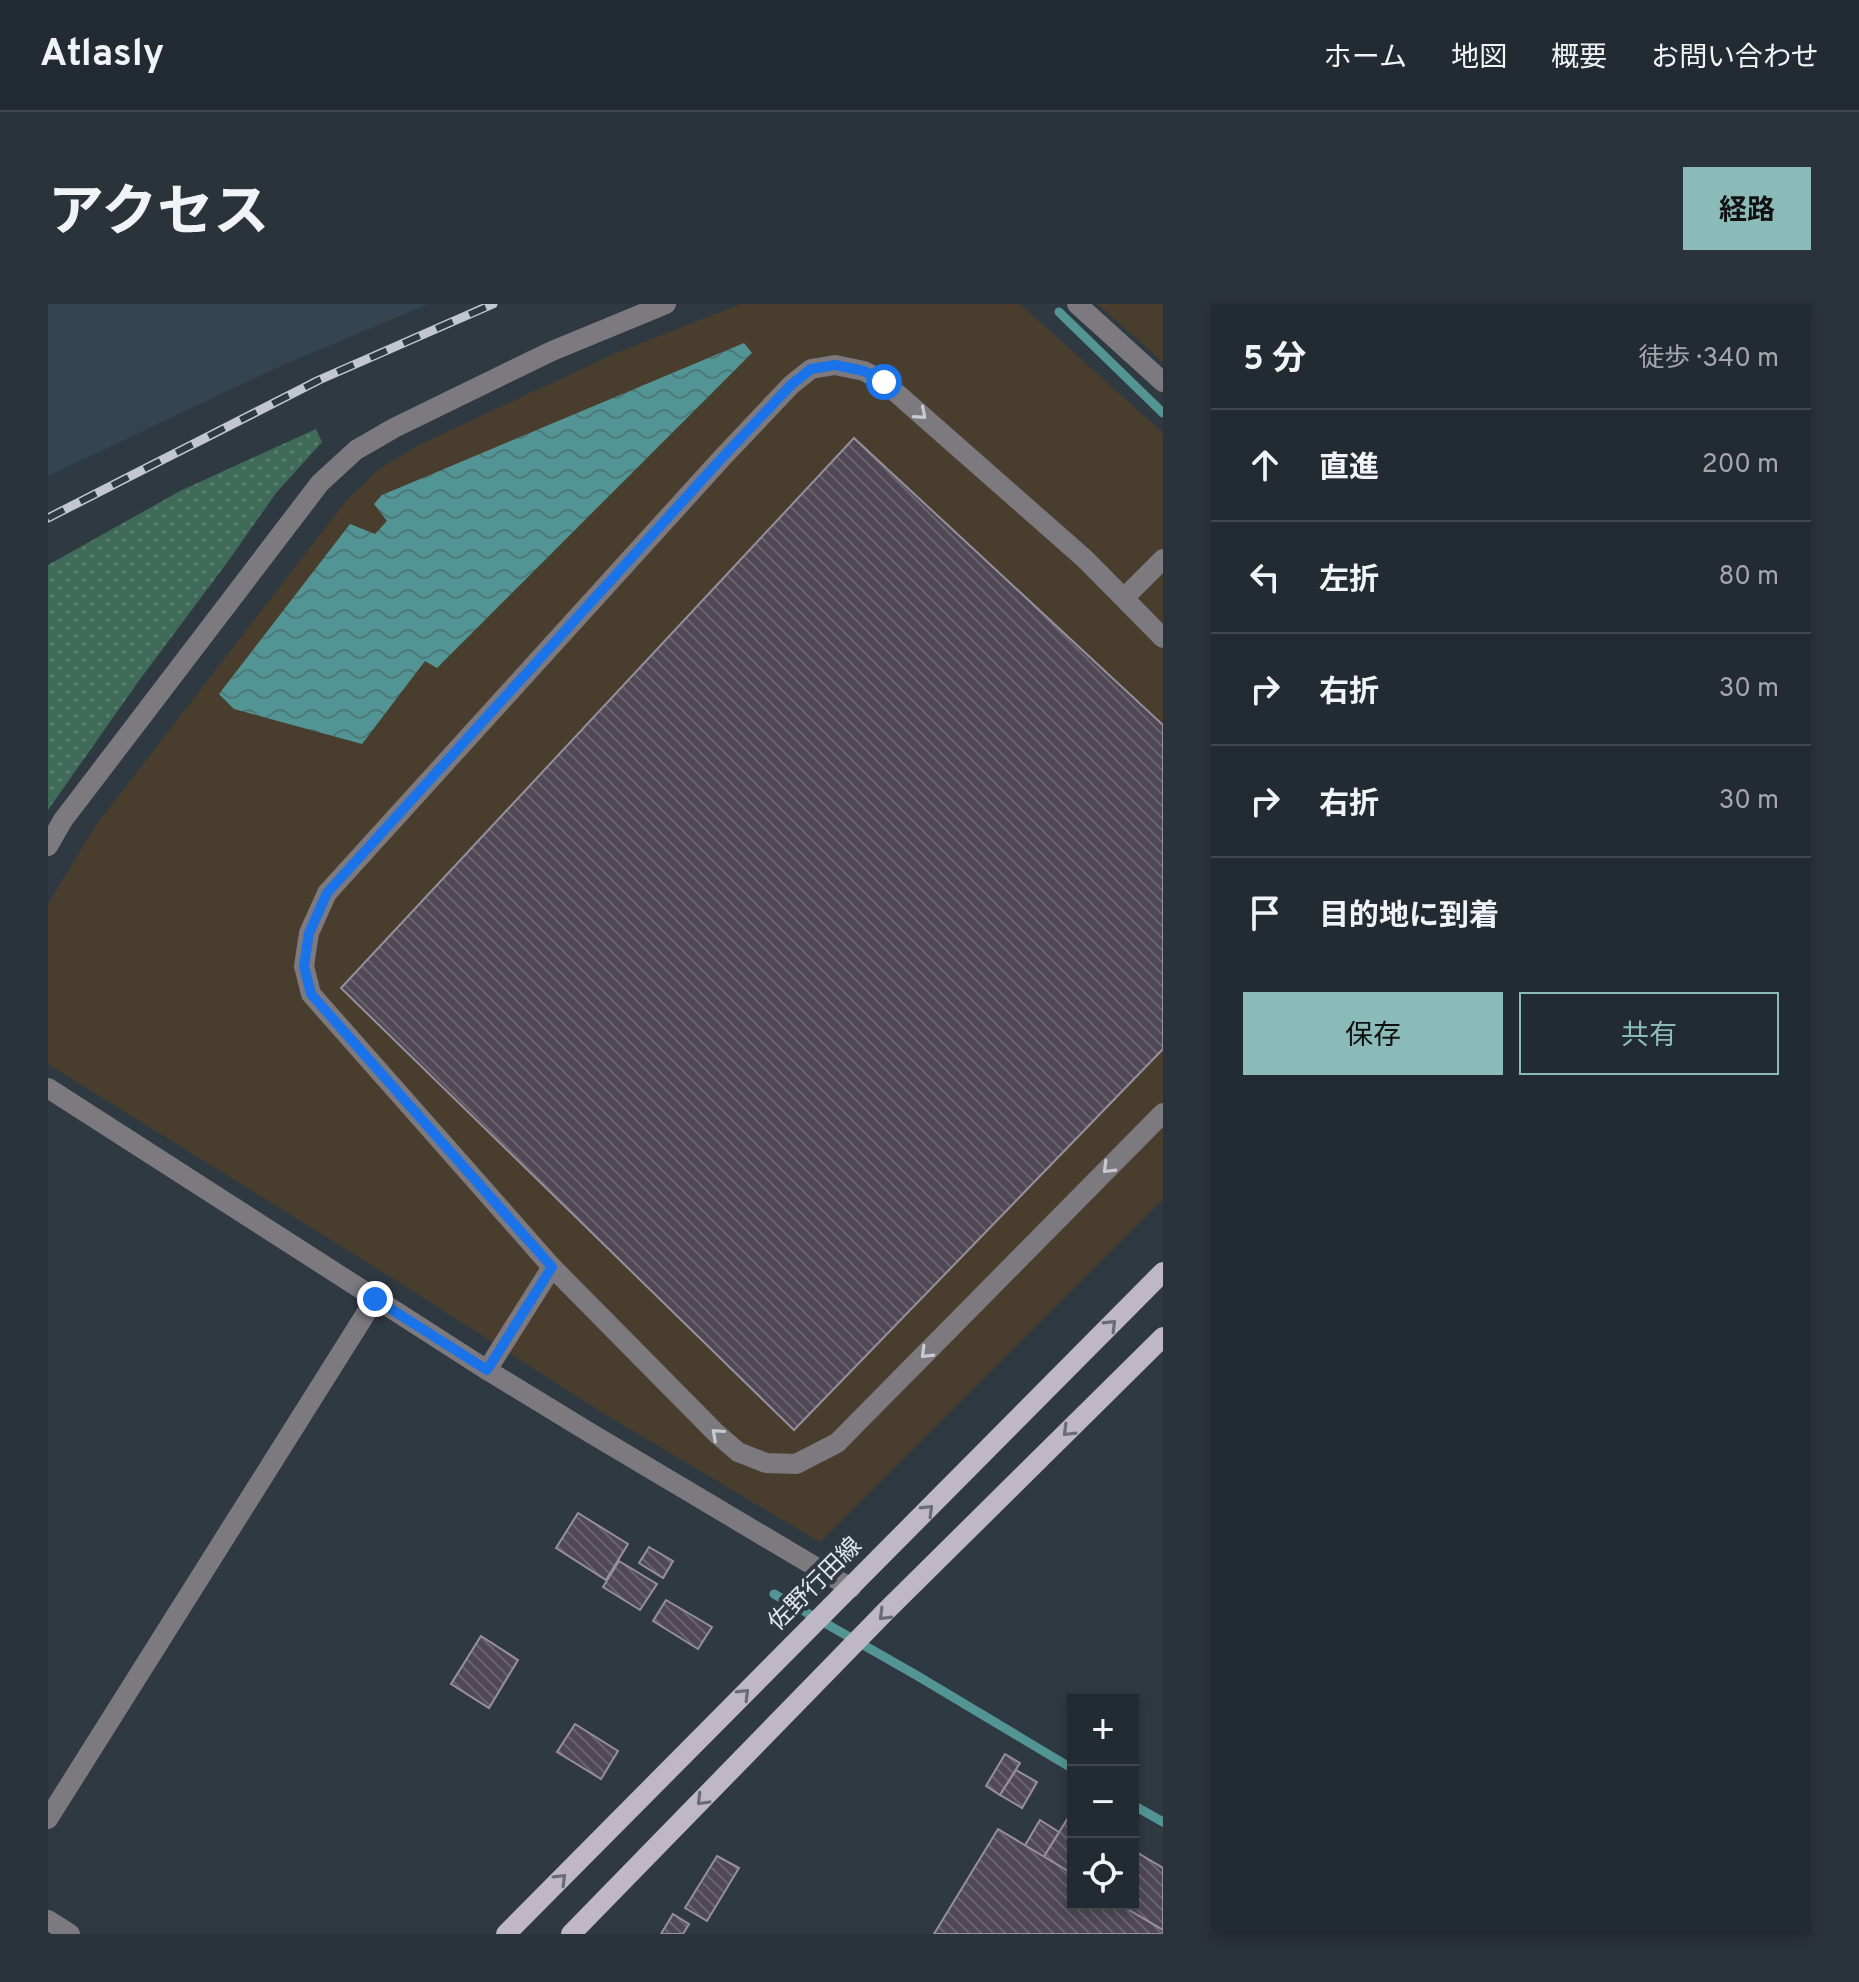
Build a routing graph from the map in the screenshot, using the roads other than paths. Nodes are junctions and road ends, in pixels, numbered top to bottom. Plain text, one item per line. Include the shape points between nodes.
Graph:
1 (666, 304) edge
2 (1077, 304) edge
3 (1163, 382) edge
4 (1163, 559) edge
5 (1124, 598) junction
6 (1163, 638) edge
7 (48, 846) edge
8 (48, 1088) edge
9 (1163, 1113) edge
10 (552, 1267) junction
11 (1163, 1272) edge
12 (375, 1299) junction
13 (1163, 1337) edge
14 (487, 1370) junction
15 (851, 1588) junction
16 (48, 1819) edge
17 (48, 1920) edge
18 (70, 1934) edge
19 (506, 1934) edge
20 (571, 1934) edge

1 - 7 street via 552,351 394,428 334,469
2 - 3 street
4 - 5 street
5 - 6 street
10 -> 5 street via 311,994 304,966 309,933 327,893 721,459 811,369 835,365 884,382
8 - 12 street
9 -> 10 street via 837,1443 796,1464 766,1463 738,1452
10 - 14 street
15 -> 11 main road, 佐野行田線
12 - 14 street
12 - 16 street
13 -> 20 main road
14 - 15 street
19 -> 15 main road, 佐野行田線
17 - 18 street

